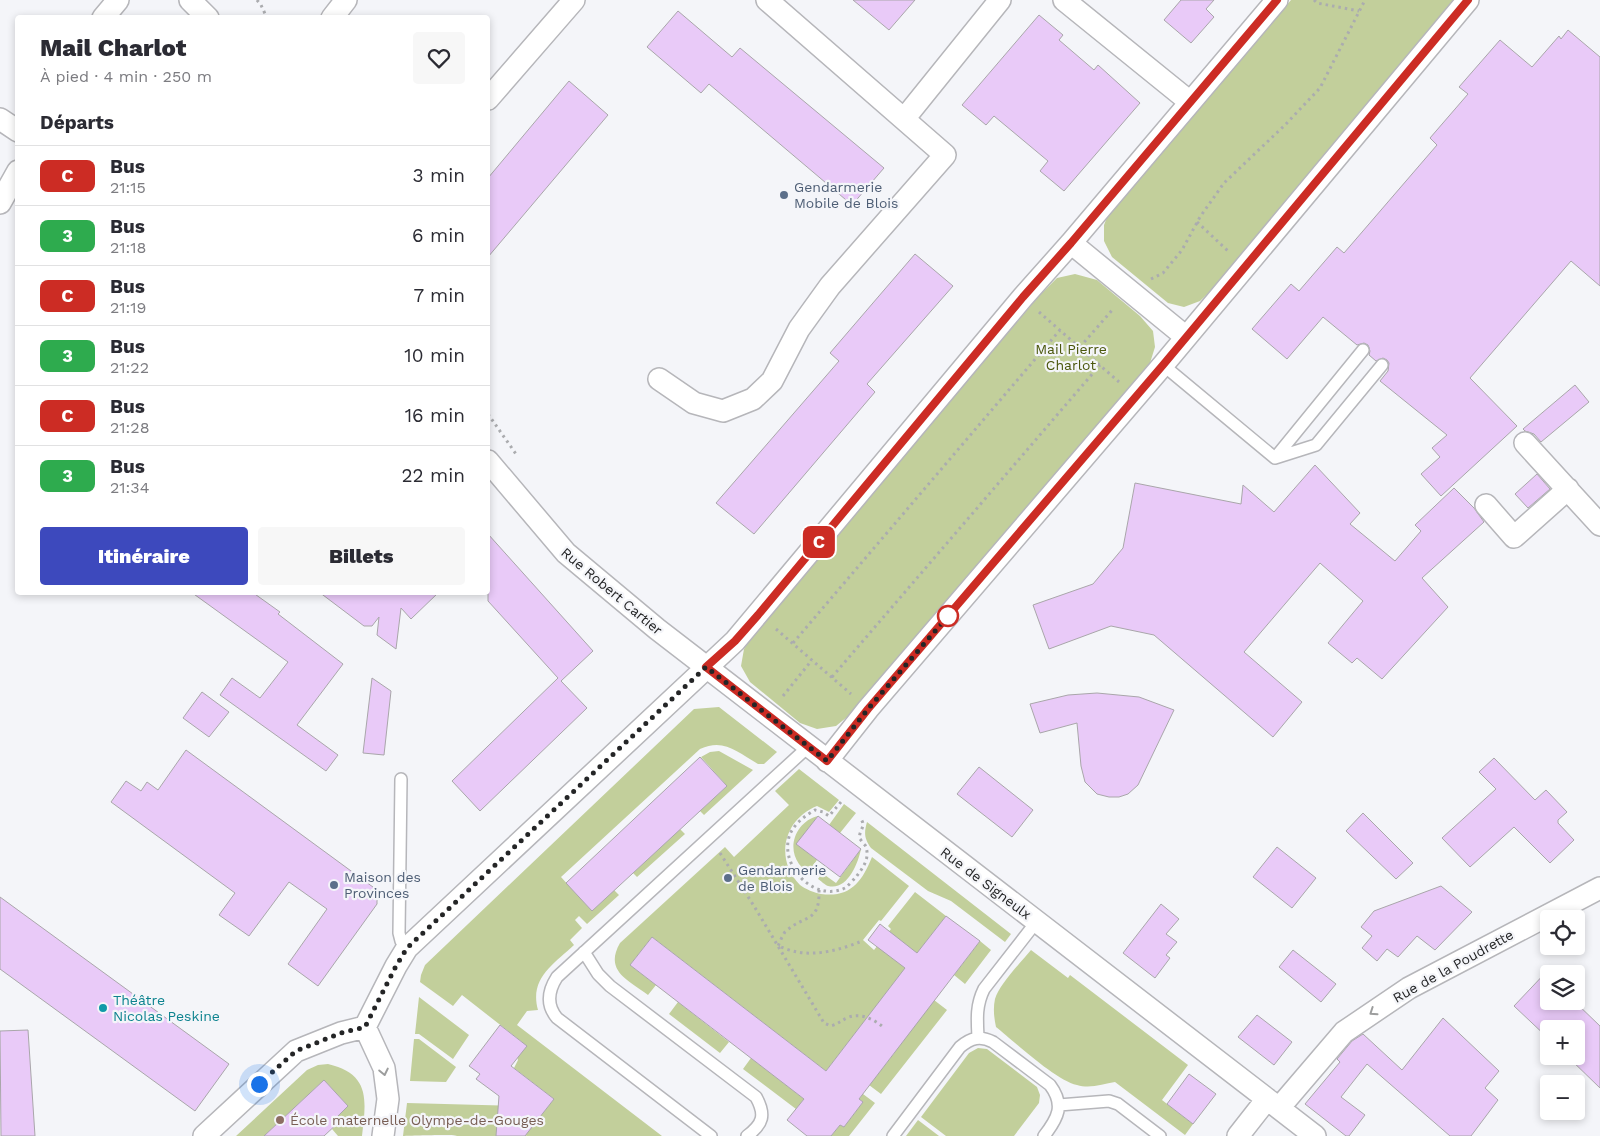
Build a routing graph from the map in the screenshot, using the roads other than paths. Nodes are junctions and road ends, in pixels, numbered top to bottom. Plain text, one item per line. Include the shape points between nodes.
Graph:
1 (118, 0) edge
2 (190, 0) edge
3 (346, 0) edge
4 (574, 0) edge
5 (768, 0) edge
6 (1000, 0) edge
7 (1064, 0) edge
8 (1277, 0) edge
9 (1468, 0) edge
10 (106, 15) edge
11 (205, 15) edge
12 (334, 15) edge
13 (490, 97) edge
14 (1190, 102) junction
15 (0, 119) edge
16 (904, 119) junction
17 (15, 128) edge
18 (15, 176) edge
19 (0, 203) edge
20 (1071, 243) junction
21 (1186, 337) junction
22 (1363, 350) dead end
23 (1163, 365) junction
24 (1382, 365) dead end
25 (659, 379) dead end
26 (1525, 442) dead end
27 (1275, 458) junction
28 (490, 463) edge
29 (1568, 489) junction
30 (1486, 505) dead end
31 (1600, 525) edge
32 (706, 667) junction
33 (809, 746) junction
34 (827, 761) junction
35 (400, 779) dead end
36 (1600, 888) edge
37 (1036, 921) junction
38 (407, 948) junction
39 (584, 952) junction
40 (365, 1027) junction
41 (978, 1037) junction
42 (1273, 1103) junction
43 (1059, 1105) junction
44 (204, 1136) edge
45 (384, 1136) edge
46 (711, 1136) edge
47 (747, 1136) edge
48 (893, 1136) edge
49 (1044, 1136) edge
50 (1160, 1136) edge
51 (1238, 1136) edge
52 (1316, 1136) edge

1 - 10 street
2 - 11 street
3 - 12 street
4 - 13 street
5 - 16 street
6 - 16 street
7 - 14 street
8 - 14 street
9 - 21 street
14 - 20 street
15 - 17 street
16 - 25 street via 945,155 830,286 799,330 772,382 753,399 723,411 694,403
18 - 19 street
20 - 21 street
20 - 32 street via 758,615
21 - 23 street
22 - 27 lane
23 - 27 lane
23 - 34 street
24 - 27 lane via 1316,445
26 - 29 street
28 - 32 street, Rue Robert Cartier via 566,553
29 - 30 street via 1514,538
29 - 31 street
32 - 33 street, Rue de Signeulx
32 - 38 street
33 - 34 street, Rue de Signeulx
33 - 39 lane
34 - 37 street, Rue de Signeulx
35 - 38 lane via 399,933
36 -> 42 street, Rue de la Poudrette via 1409,988 1344,1032
37 - 41 lane via 978,1001
37 - 42 street, Rue de Signeulx
38 - 40 street
39 - 46 lane via 550,987 551,1010 567,1026
39 - 47 lane via 610,986 756,1097 762,1107 762,1118 757,1129
40 - 44 street via 296,1051
40 -> 45 street via 384,1068 388,1099
41 - 43 lane via 993,1042 1050,1085
41 - 48 lane via 960,1047
42 - 51 street
42 - 52 street, Rue de Signeulx
43 - 49 lane via 1057,1115
43 - 50 lane via 1097,1101 1118,1104

